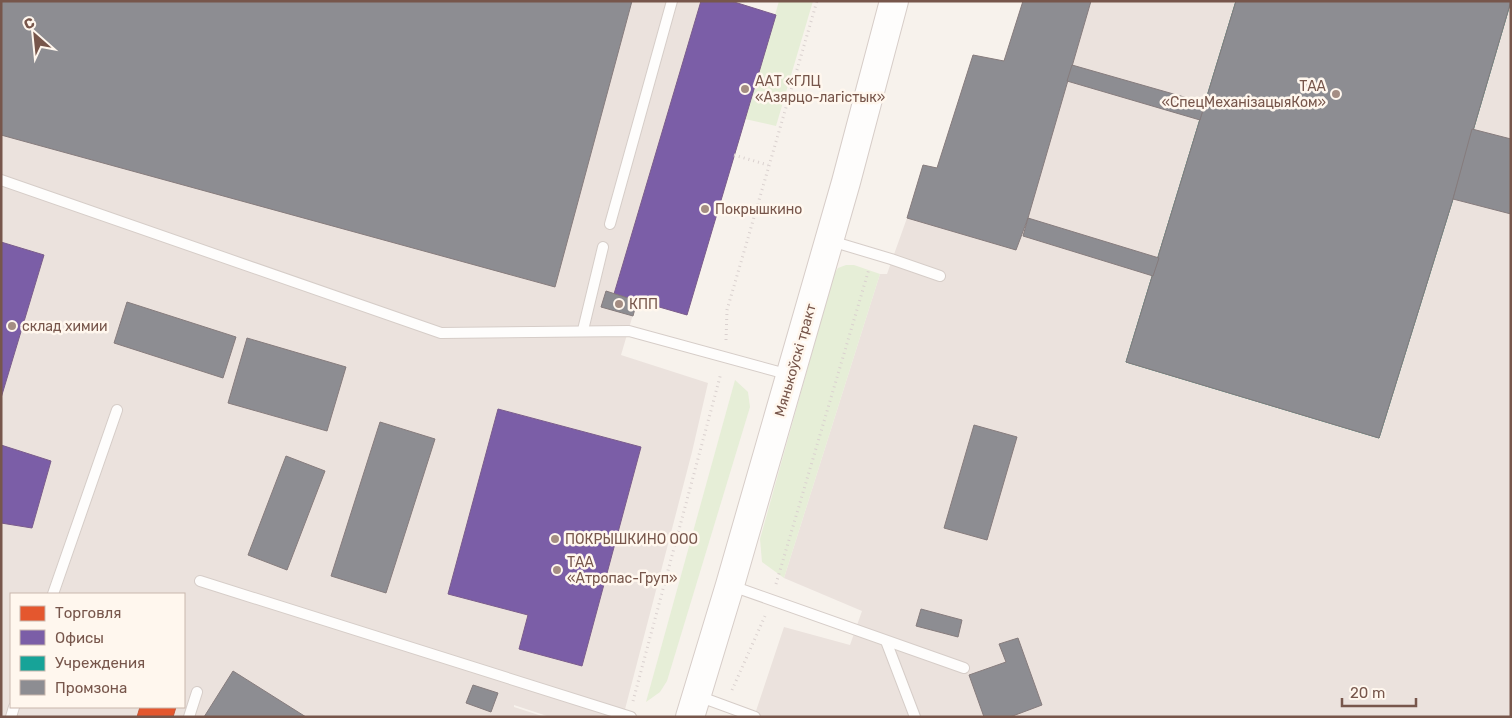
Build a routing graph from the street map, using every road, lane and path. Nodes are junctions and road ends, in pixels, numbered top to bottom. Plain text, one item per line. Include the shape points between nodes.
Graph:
1 (672, 1) edge
2 (894, 1) edge
3 (734, 155) dead end
4 (768, 165) dead end
5 (1, 180) edge
6 (610, 224) dead end
7 (830, 241) junction
8 (603, 247) dead end
9 (874, 254) junction
10 (940, 276) dead end
11 (583, 330) junction
12 (791, 375) junction
13 (117, 410) dead end
14 (200, 581) dead end
15 (730, 585) junction
16 (53, 593) edge
17 (771, 601) junction
18 (886, 641) junction
19 (964, 668) dead end
20 (197, 692) dead end
21 (693, 706) edge
22 (724, 707) junction
23 (189, 717) edge
24 (631, 717) edge
25 (755, 717) edge
26 (915, 717) edge

1 - 6 lane
2 - 7 street, Мянькоўскі тракт
3 - 4 path
5 - 11 lane via 441,333
7 - 9 lane
7 - 12 street, Мянькоўскі тракт
8 - 11 lane
9 - 10 lane
9 - 17 path
11 - 12 lane via 629,331
12 - 15 street, Мянькоўскі тракт
13 - 16 lane
14 - 24 lane
15 - 17 lane
15 - 21 street, Мянькоўскі тракт
17 - 18 lane
17 - 22 path
18 - 19 lane
18 - 26 lane
20 - 23 lane
21 - 22 lane
22 - 25 lane

